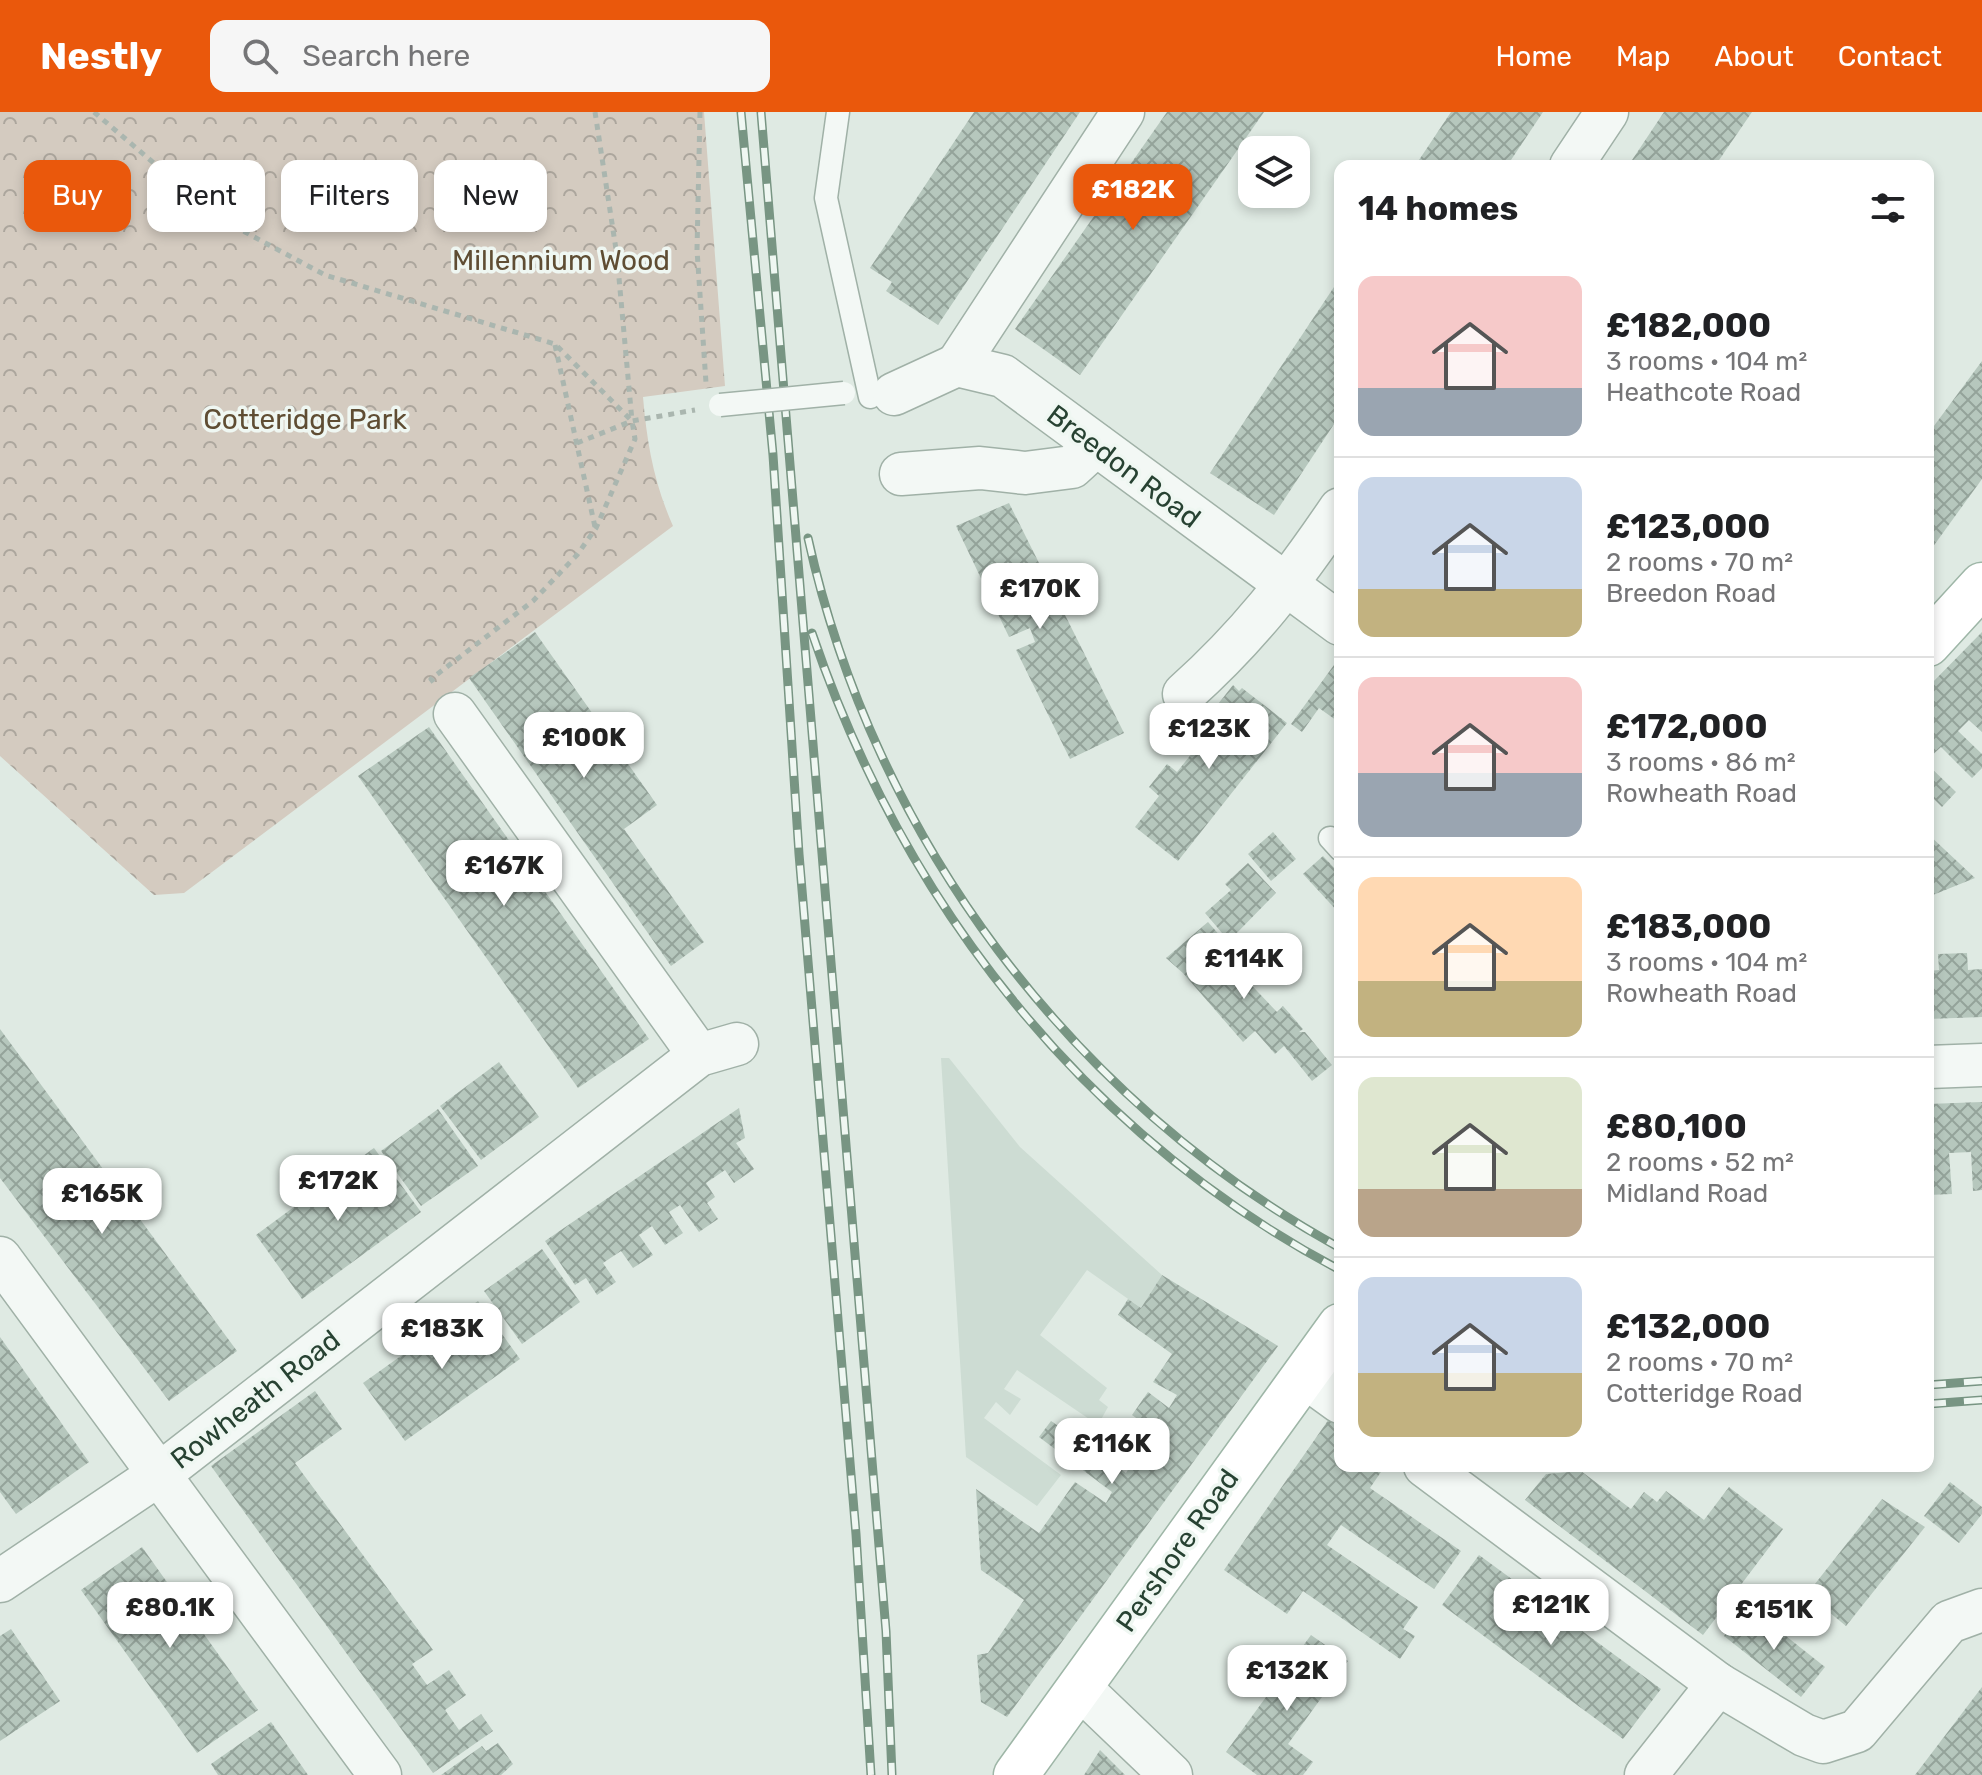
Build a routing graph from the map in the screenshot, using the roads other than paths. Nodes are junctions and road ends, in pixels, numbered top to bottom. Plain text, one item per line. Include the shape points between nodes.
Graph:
1 (838, 112) edge
2 (1123, 112) edge
3 (1607, 112) edge
4 (1575, 160) edge
5 (957, 365) junction
6 (882, 396) junction
7 (714, 407) road end
8 (1096, 445) junction
9 (901, 474) dead end
10 (1334, 518) edge
11 (1982, 585) edge
12 (1288, 587) junction
13 (1334, 620) edge
14 (1934, 637) edge
15 (1184, 694) dead end
16 (455, 714) road end
17 (1982, 1065) edge
18 (1934, 1067) edge
19 (0, 1258) edge
20 (1334, 1334) edge
21 (1304, 1376) junction
22 (1334, 1398) edge
23 (1433, 1472) edge
24 (161, 1473) junction
25 (0, 1581) edge
26 (1982, 1610) edge
27 (1718, 1684) junction
28 (1079, 1687) junction
29 (380, 1775) edge
30 (1016, 1775) edge
31 (1171, 1775) edge
32 (1646, 1775) edge

1 - 6 lane via 826,198
2 - 5 street
3 - 4 street
5 - 6 street
5 - 8 street, Breedon Road via 1003,376
6 - 7 lane, bridge via 844,393
8 - 9 street via 1072,467 1025,473 980,468
8 - 12 street, Breedon Road
10 - 12 street
11 - 14 main road
12 - 13 street, Breedon Road
12 - 15 street via 1234,650
16 - 24 street, Rowheath Road via 718,1049
17 - 18 street
19 - 24 street
20 - 21 main road, Pershore Road
21 - 22 street
21 - 28 main road, Pershore Road
23 - 27 street
24 - 25 street, Rowheath Road
24 - 29 street
26 - 27 street via 1949,1622 1869,1719 1840,1738 1823,1742 1804,1735
27 - 32 street
28 - 30 main road, Pershore Road
28 - 31 street

